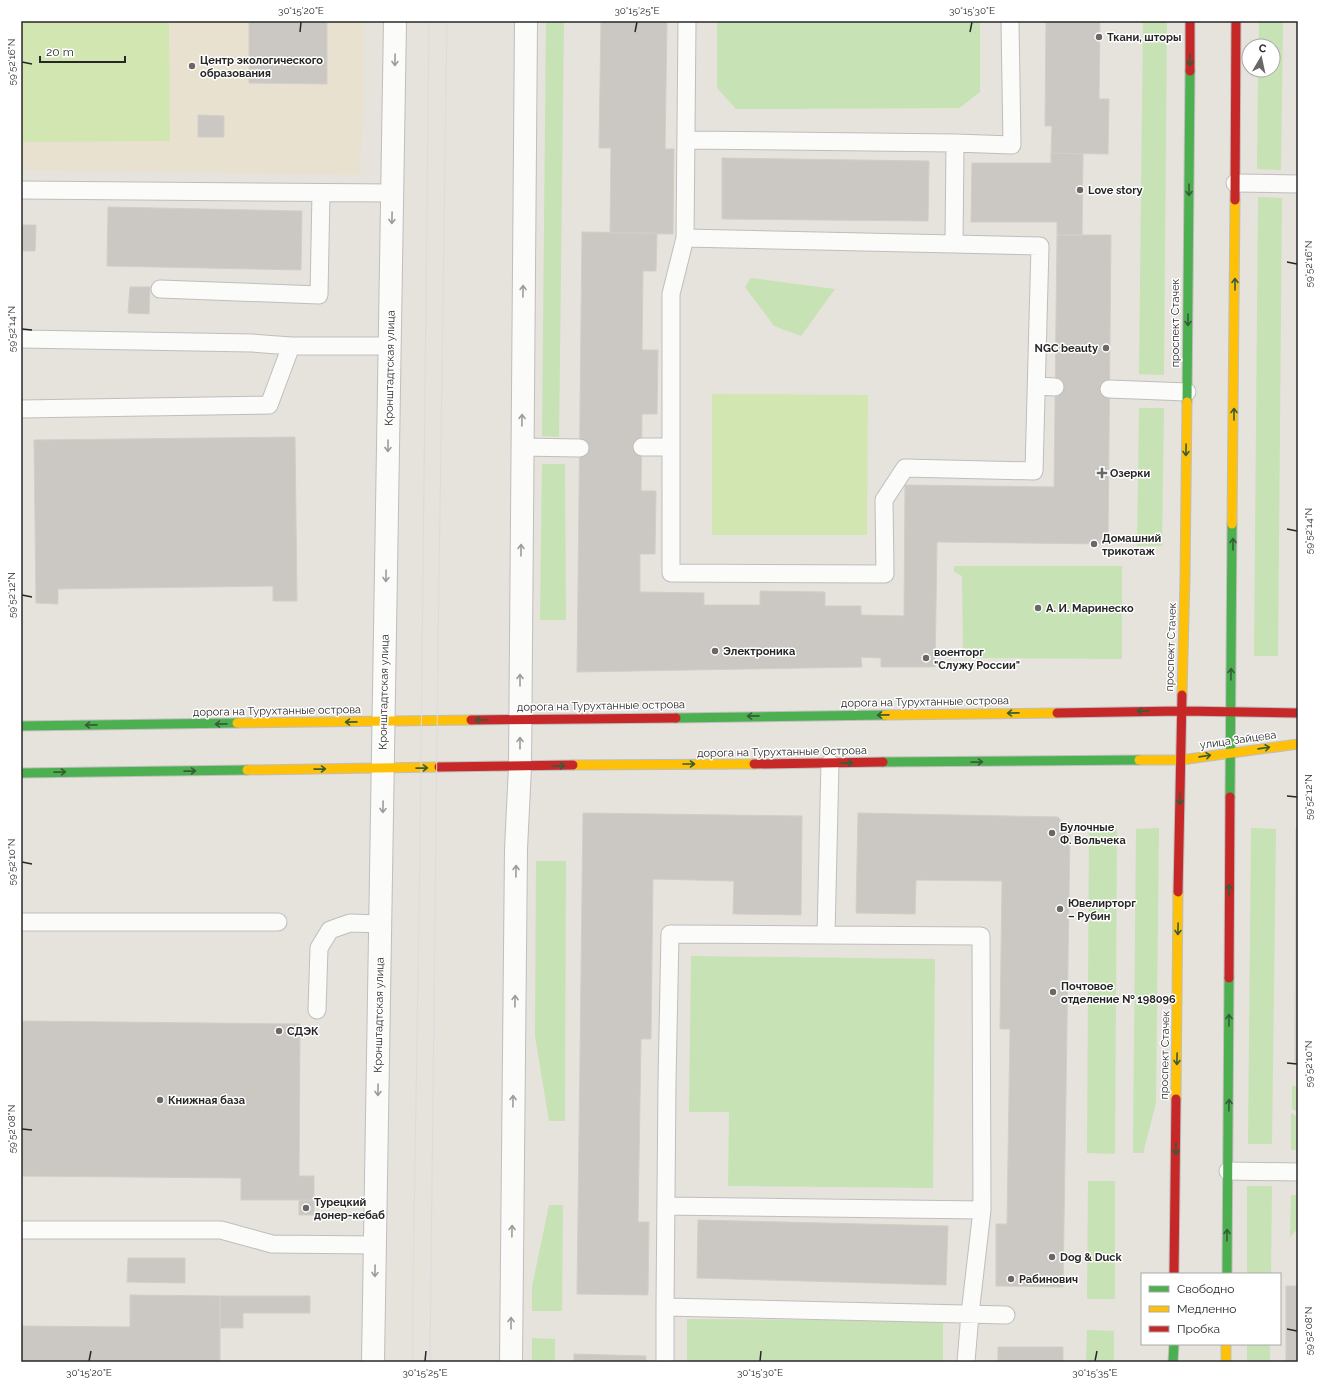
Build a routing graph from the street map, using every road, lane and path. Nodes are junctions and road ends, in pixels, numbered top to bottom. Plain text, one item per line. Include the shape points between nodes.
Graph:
1 (395, 21) edge
2 (526, 21) edge
3 (687, 21) edge
4 (1010, 21) edge
5 (1190, 21) edge
6 (1236, 21) edge
7 (686, 140) junction
8 (955, 143) junction
9 (1235, 183) junction
10 (1298, 184) edge
11 (21, 190) edge
12 (321, 193) junction
13 (393, 193) junction
14 (685, 238) junction
15 (954, 244) junction
16 (160, 289) dead end
17 (21, 339) edge
18 (290, 346) junction
19 (390, 346) junction
20 (1036, 386) junction
21 (1055, 387) dead end
22 (1109, 389) dead end
23 (1187, 392) junction
24 (21, 409) edge
25 (521, 447) junction
26 (642, 447) dead end
27 (671, 447) junction
28 (580, 448) dead end
29 (1182, 711) junction
30 (1231, 712) junction
31 (1298, 713) edge
32 (520, 720) junction
33 (384, 722) junction
34 (21, 726) edge
35 (1298, 744) edge
36 (1230, 753) junction
37 (1180, 760) junction
38 (830, 763) junction
39 (520, 766) junction
40 (383, 768) junction
41 (21, 773) edge
42 (21, 922) edge
43 (278, 922) dead end
44 (381, 924) junction
45 (826, 935) junction
46 (317, 1010) dead end
47 (1228, 1171) junction
48 (1298, 1172) edge
49 (666, 1206) junction
50 (982, 1210) junction
51 (21, 1230) edge
52 (375, 1245) junction
53 (1174, 1273) edge
54 (1227, 1273) edge
55 (665, 1308) junction
56 (970, 1314) junction
57 (1006, 1315) dead end
58 (1174, 1345) edge
59 (1226, 1345) edge
60 (373, 1362) edge
61 (511, 1362) edge
62 (665, 1362) edge
63 (966, 1362) edge
64 (1174, 1362) edge
65 (1226, 1362) edge

1 -> 13 street, Кронштадтская улица
25 -> 2 street
3 - 7 lane
4 - 8 lane via 1012,144
5 -> 23 street, проспект Стачек
6 - 9 street
7 - 8 lane
7 - 14 lane
8 - 15 lane
9 - 10 lane
30 -> 9 street
11 - 12 lane
12 - 13 lane
12 - 16 lane via 319,295
13 -> 19 street, Кронштадтская улица
14 - 15 lane
14 - 27 lane via 671,294
15 - 20 lane via 1040,246
17 - 18 lane
18 - 19 lane
18 - 24 lane via 269,405
19 -> 33 street, Кронштадтская улица
20 - 21 lane
20 - 27 lane via 1034,471 905,468 884,500 885,574 671,572
22 - 23 lane
23 -> 29 street, проспект Стачек
25 - 28 lane
32 -> 25 street
26 - 27 lane
29 - 30 street, улица Зайцева
29 -> 32 street, дорога на Турухтанные острова
29 - 37 street, проспект Стачек
30 - 31 street, улица Зайцева
30 - 36 street
32 -> 33 street, дорога на Турухтанные острова
39 -> 32 street
33 -> 34 street, дорога на Турухтанные острова
33 - 40 street, Кронштадтская улица
36 -> 35 street, улица Зайцева
37 -> 36 street, улица Зайцева
47 -> 36 street
38 -> 37 street, дорога на Турухтанные Острова
37 -> 53 street, проспект Стачек
39 -> 38 street, дорога на Турухтанные Острова
38 - 45 lane
40 -> 39 street, дорога на Турухтанные Острова
61 -> 39 street via 516,848
41 -> 40 street
40 -> 44 street, Кронштадтская улица
42 - 43 lane
44 - 46 lane via 350,923 330,930 318,948
44 -> 52 street, Кронштадтская улица
45 - 49 lane via 670,934
45 - 50 lane via 981,936
47 - 48 lane
54 -> 47 street
49 - 50 lane
49 - 55 lane
50 - 56 lane
51 - 52 lane via 221,1230 272,1244
52 -> 60 street, Кронштадтская улица
55 - 56 lane
55 - 62 lane
56 - 57 lane
56 - 63 lane
58 - 64 street
59 - 65 street

